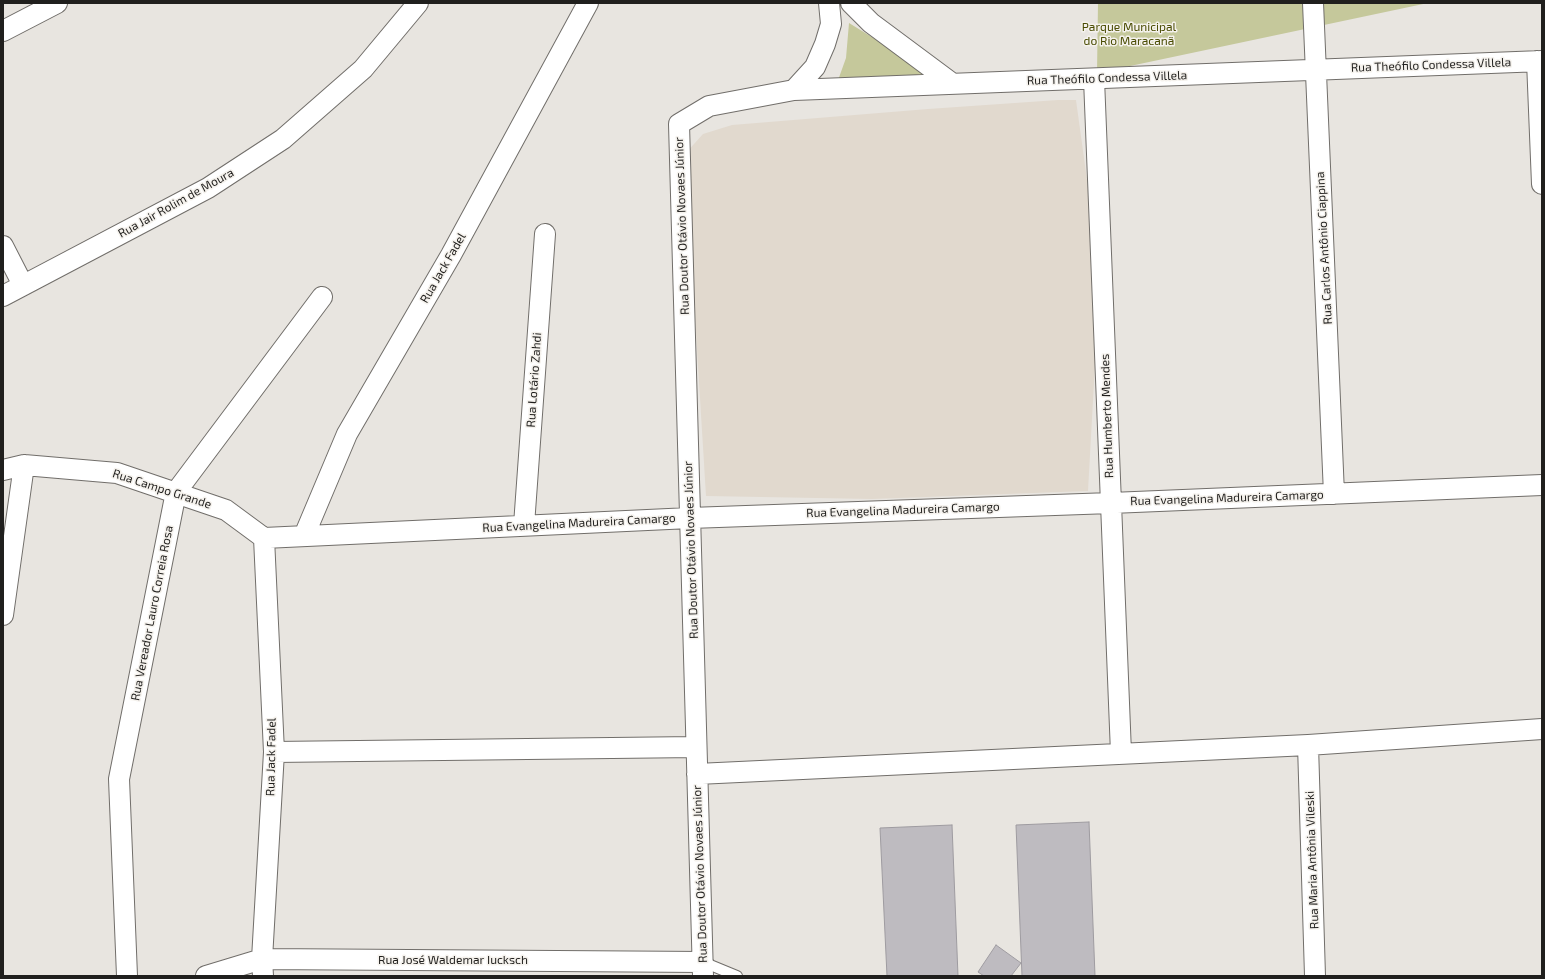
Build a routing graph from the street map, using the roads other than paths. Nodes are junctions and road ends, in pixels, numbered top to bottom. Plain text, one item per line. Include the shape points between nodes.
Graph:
1 (57, 3) edge
2 (418, 3) edge
3 (588, 3) edge
4 (829, 3) edge
5 (851, 3) edge
6 (1313, 3) edge
7 (3, 31) edge
8 (1540, 61) edge
9 (1316, 70) junction
10 (1094, 79) junction
11 (953, 84) junction
12 (794, 90) junction
13 (679, 124) joint
14 (1542, 184) edge
15 (545, 234) dead end
16 (3, 246) edge
17 (23, 286) junction
18 (3, 296) edge
19 (322, 296) dead end
20 (24, 464) junction
21 (3, 470) edge
22 (1542, 485) edge
23 (176, 492) junction
24 (1334, 494) junction
25 (1111, 503) junction
26 (690, 518) junction
27 (524, 526) junction
28 (304, 536) junction
29 (264, 538) junction
30 (4, 609) edge
31 (1542, 730) edge
32 (1308, 745) junction
33 (696, 746) junction
34 (274, 752) junction
35 (1121, 753) junction
36 (697, 774) junction
37 (263, 968) edge
38 (703, 969) edge
39 (127, 976) edge
40 (206, 976) edge
41 (737, 976) edge
42 (1315, 976) edge

1 - 7 street
2 - 17 street, Rua Jair Rolim de Moura via 363,69 283,139 208,188
3 - 28 street, Rua Jack Fadel via 451,255 347,434
4 - 12 street via 831,24 826,44 815,67
5 - 11 street via 871,23
6 - 9 street, Rua Carlos Antônio Ciappina
8 - 9 street, Rua Theófilo Condessa Villela
8 - 14 street
9 - 10 street, Rua Theófilo Condessa Villela
9 - 24 street, Rua Carlos Antônio Ciappina
10 - 11 street, Rua Theófilo Condessa Villela
10 - 25 street, Rua Humberto Mendes
11 - 12 street, Rua Theófilo Condessa Villela
12 - 13 street, Rua Theófilo Condessa Villela via 709,106
13 - 26 street, Rua Doutor Otávio Novaes Júnior
15 - 27 street, Rua Lotário Zahdi
16 - 17 street
17 - 18 street, Rua Jair Rolim de Moura
19 - 23 street, Rua Vereador Lauro Correia Rosa
20 - 21 street, Rua Campo Grande
20 - 23 street, Rua Campo Grande via 117,473
20 - 30 street
22 - 24 street, Rua Evangelina Madureira Camargo
23 - 29 street, Rua Campo Grande via 226,510
23 - 39 street, Rua Vereador Lauro Correia Rosa via 119,779
24 - 25 street, Rua Evangelina Madureira Camargo
25 - 26 street, Rua Evangelina Madureira Camargo
25 - 35 street, Rua Humberto Mendes
26 - 27 street, Rua Evangelina Madureira Camargo
26 - 33 street, Rua Doutor Otávio Novaes Júnior
27 - 28 street, Rua Evangelina Madureira Camargo
28 - 29 street, Rua Evangelina Madureira Camargo
29 - 34 street, Rua Jack Fadel
31 - 32 street
32 - 35 street
32 - 42 street, Rua Maria Antônia Vileski
33 - 34 street
33 - 36 street, Rua Doutor Otávio Novaes Júnior
34 - 37 street, Rua Jack Fadel
35 - 36 street
36 - 38 street, Rua Doutor Otávio Novaes Júnior
37 - 38 street, Rua José Waldemar Iucksch
37 - 40 street, Rua José Waldemar Iucksch
38 - 41 lane

